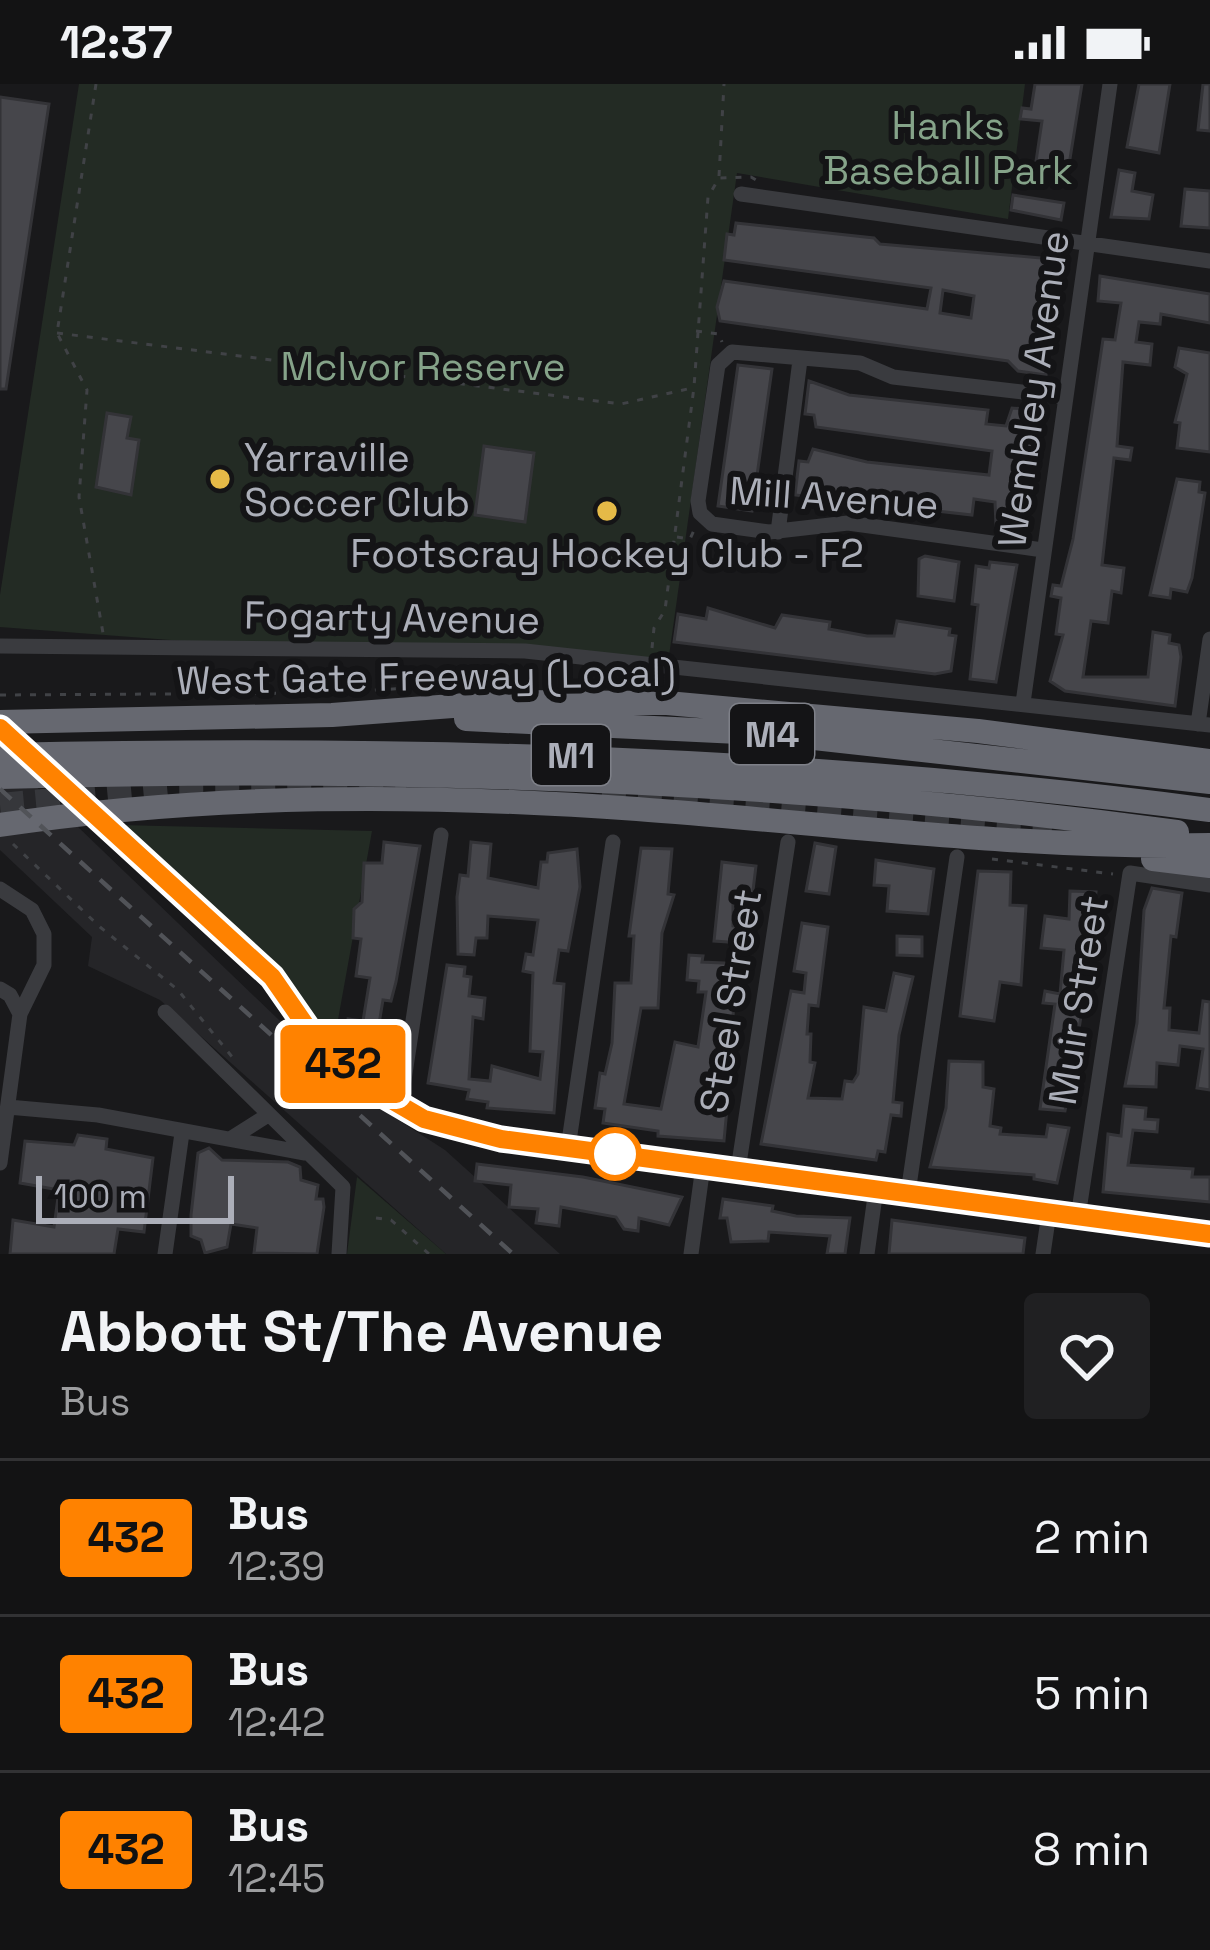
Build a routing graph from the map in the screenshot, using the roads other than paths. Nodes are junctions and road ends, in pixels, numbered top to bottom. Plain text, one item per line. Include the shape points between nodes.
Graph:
1 (1109, 84) edge
2 (741, 194) dead end
3 (1087, 244) junction
4 (1210, 261) edge
5 (800, 359) junction
6 (1065, 397) junction
7 (778, 532) junction
8 (1043, 550) junction
9 (1210, 639) edge
10 (0, 646) edge
11 (1023, 703) junction
12 (332, 716) junction
13 (7, 724) edge
14 (1204, 724) edge
15 (0, 755) edge
16 (1210, 761) edge
17 (0, 777) edge
18 (1210, 782) edge
19 (1210, 811) edge
20 (859, 827) junction
21 (6, 833) edge
22 (441, 835) dead end
23 (1210, 841) edge
24 (614, 842) dead end
25 (788, 842) dead end
26 (957, 857) dead end
27 (1210, 866) edge
28 (1210, 885) edge
29 (0, 889) edge
30 (0, 988) edge
31 (166, 1012) dead end
32 (20, 1014) junction
33 (396, 1106) junction
34 (8, 1107) junction
35 (268, 1115) junction
36 (182, 1133) junction
37 (230, 1138) junction
38 (568, 1148) junction
39 (308, 1154) junction
40 (0, 1163) edge
41 (703, 1166) junction
42 (738, 1170) junction
43 (876, 1189) junction
44 (908, 1193) junction
45 (1048, 1213) junction
46 (1078, 1217) junction
47 (1210, 1234) edge
48 (165, 1254) edge
49 (339, 1254) edge
50 (691, 1254) edge
51 (867, 1254) edge
52 (1043, 1254) edge

1 - 3 street, Wembley Avenue
2 - 3 street
3 - 4 street
3 - 6 street, Wembley Avenue
5 - 6 street
5 - 7 street
5 - 7 street, Mill Avenue via 741,351 718,365 700,513 712,524
6 - 8 street, Wembley Avenue
7 - 8 street, Mill Avenue via 848,523
8 - 11 street, Wembley Avenue
9 - 14 street
10 - 11 street, Fogarty Avenue via 525,651
11 - 14 street, Fogarty Avenue
12 - 13 highway, West Gate Freeway (Local) / M1
12 - 16 highway, West Gate Freeway (Local) / M1 via 506,702 667,703
12 - 18 highway, M4 via 732,731
13 - 33 street via 272,977 313,1036
15 - 19 highway, M1 via 610,757 912,777
17 - 23 highway, M1 via 338,773 648,785 1104,822
20 - 21 highway, M1 via 488,802 283,799 141,806
20 - 23 highway, M1
20 - 27 highway, M1
22 - 33 street
24 - 38 street
25 - 42 street, Steel Street
26 - 44 street
28 - 46 street, Muir Street via 1130,873
29 - 32 street via 32,910 44,934 44,965
30 - 32 street
31 - 35 street
32 - 34 street
33 - 38 street via 447,1127
34 - 36 street
34 - 40 street
35 - 37 street
35 - 39 street
36 - 37 street
36 - 48 street
37 - 39 street
38 - 41 street
39 - 49 street via 343,1187
41 - 42 street
41 - 50 street
42 - 43 street
43 - 44 street
43 - 51 street
44 - 45 street
45 - 46 street
45 - 52 street
46 - 47 street

